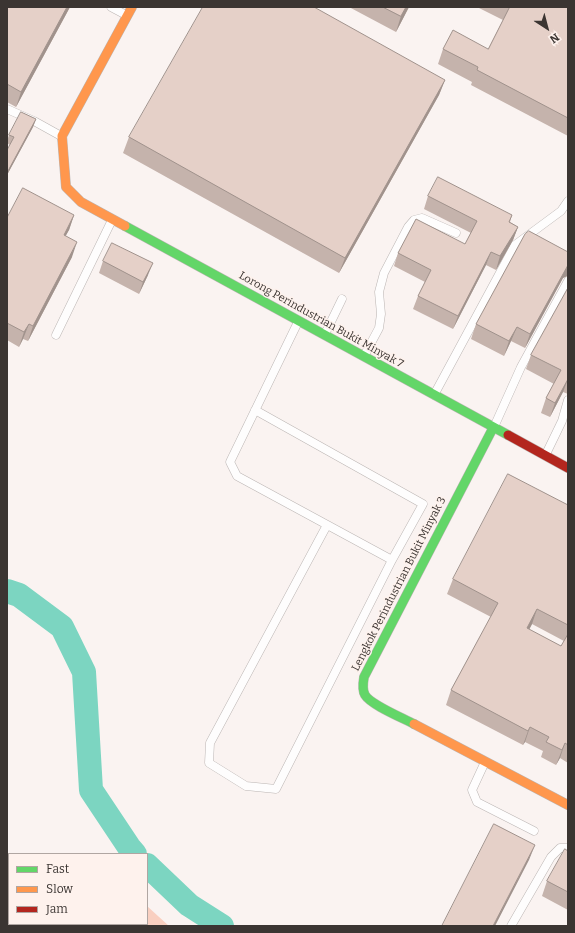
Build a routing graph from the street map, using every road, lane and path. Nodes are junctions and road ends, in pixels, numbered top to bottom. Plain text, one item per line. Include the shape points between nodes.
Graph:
1 (111, 7) edge
2 (132, 7) edge
3 (127, 16) junction
4 (7, 109) edge
5 (62, 136) junction
6 (568, 201) edge
7 (113, 220) junction
8 (456, 233) dead end
9 (568, 281) edge
10 (342, 299) dead end
11 (298, 321) junction
12 (56, 335) dead end
13 (324, 335) junction
14 (363, 357) junction
15 (434, 395) junction
16 (568, 400) edge
17 (255, 410) junction
18 (566, 412) edge
19 (493, 428) junction
20 (545, 456) junction
21 (568, 468) edge
22 (327, 524) junction
23 (392, 560) junction
24 (485, 762) junction
25 (568, 804) edge
26 (534, 831) dead end
27 (568, 848) edge
28 (510, 926) edge

1 - 3 lane
2 - 3 street
3 - 5 street
4 - 5 lane
5 - 7 street, Lorong Perindustrian Bukit Minyak 7 via 66,187 81,202
6 - 15 lane via 561,211 515,245
7 - 11 street, Lorong Perindustrian Bukit Minyak 7
7 - 12 lane
8 - 14 lane via 422,218 414,220 408,227 384,273 379,292 379,328
9 - 19 lane via 521,367
10 - 13 lane
11 - 13 street, Lorong Perindustrian Bukit Minyak 7
11 - 17 lane
13 - 14 street, Lorong Perindustrian Bukit Minyak 7
14 - 15 street, Lorong Perindustrian Bukit Minyak 7
15 - 19 street, Lorong Perindustrian Bukit Minyak 7
16 - 18 lane
17 - 22 lane via 230,462 237,476
17 - 23 lane via 423,504
18 - 20 lane
19 - 20 street, Lorong Perindustrian Bukit Minyak 7
19 - 24 street, Lengkok Perindustrian Bukit Minyak 3 via 364,677 362,688 367,699
20 - 21 street, Lorong Perindustrian Bukit Minyak 7
22 - 23 lane
22 - 23 lane via 210,743 209,763 246,786 276,789
24 - 25 street, Lengkok Perindustrian Bukit Minyak 3
24 - 26 lane via 472,790 477,802
27 - 28 lane via 560,848 551,857

